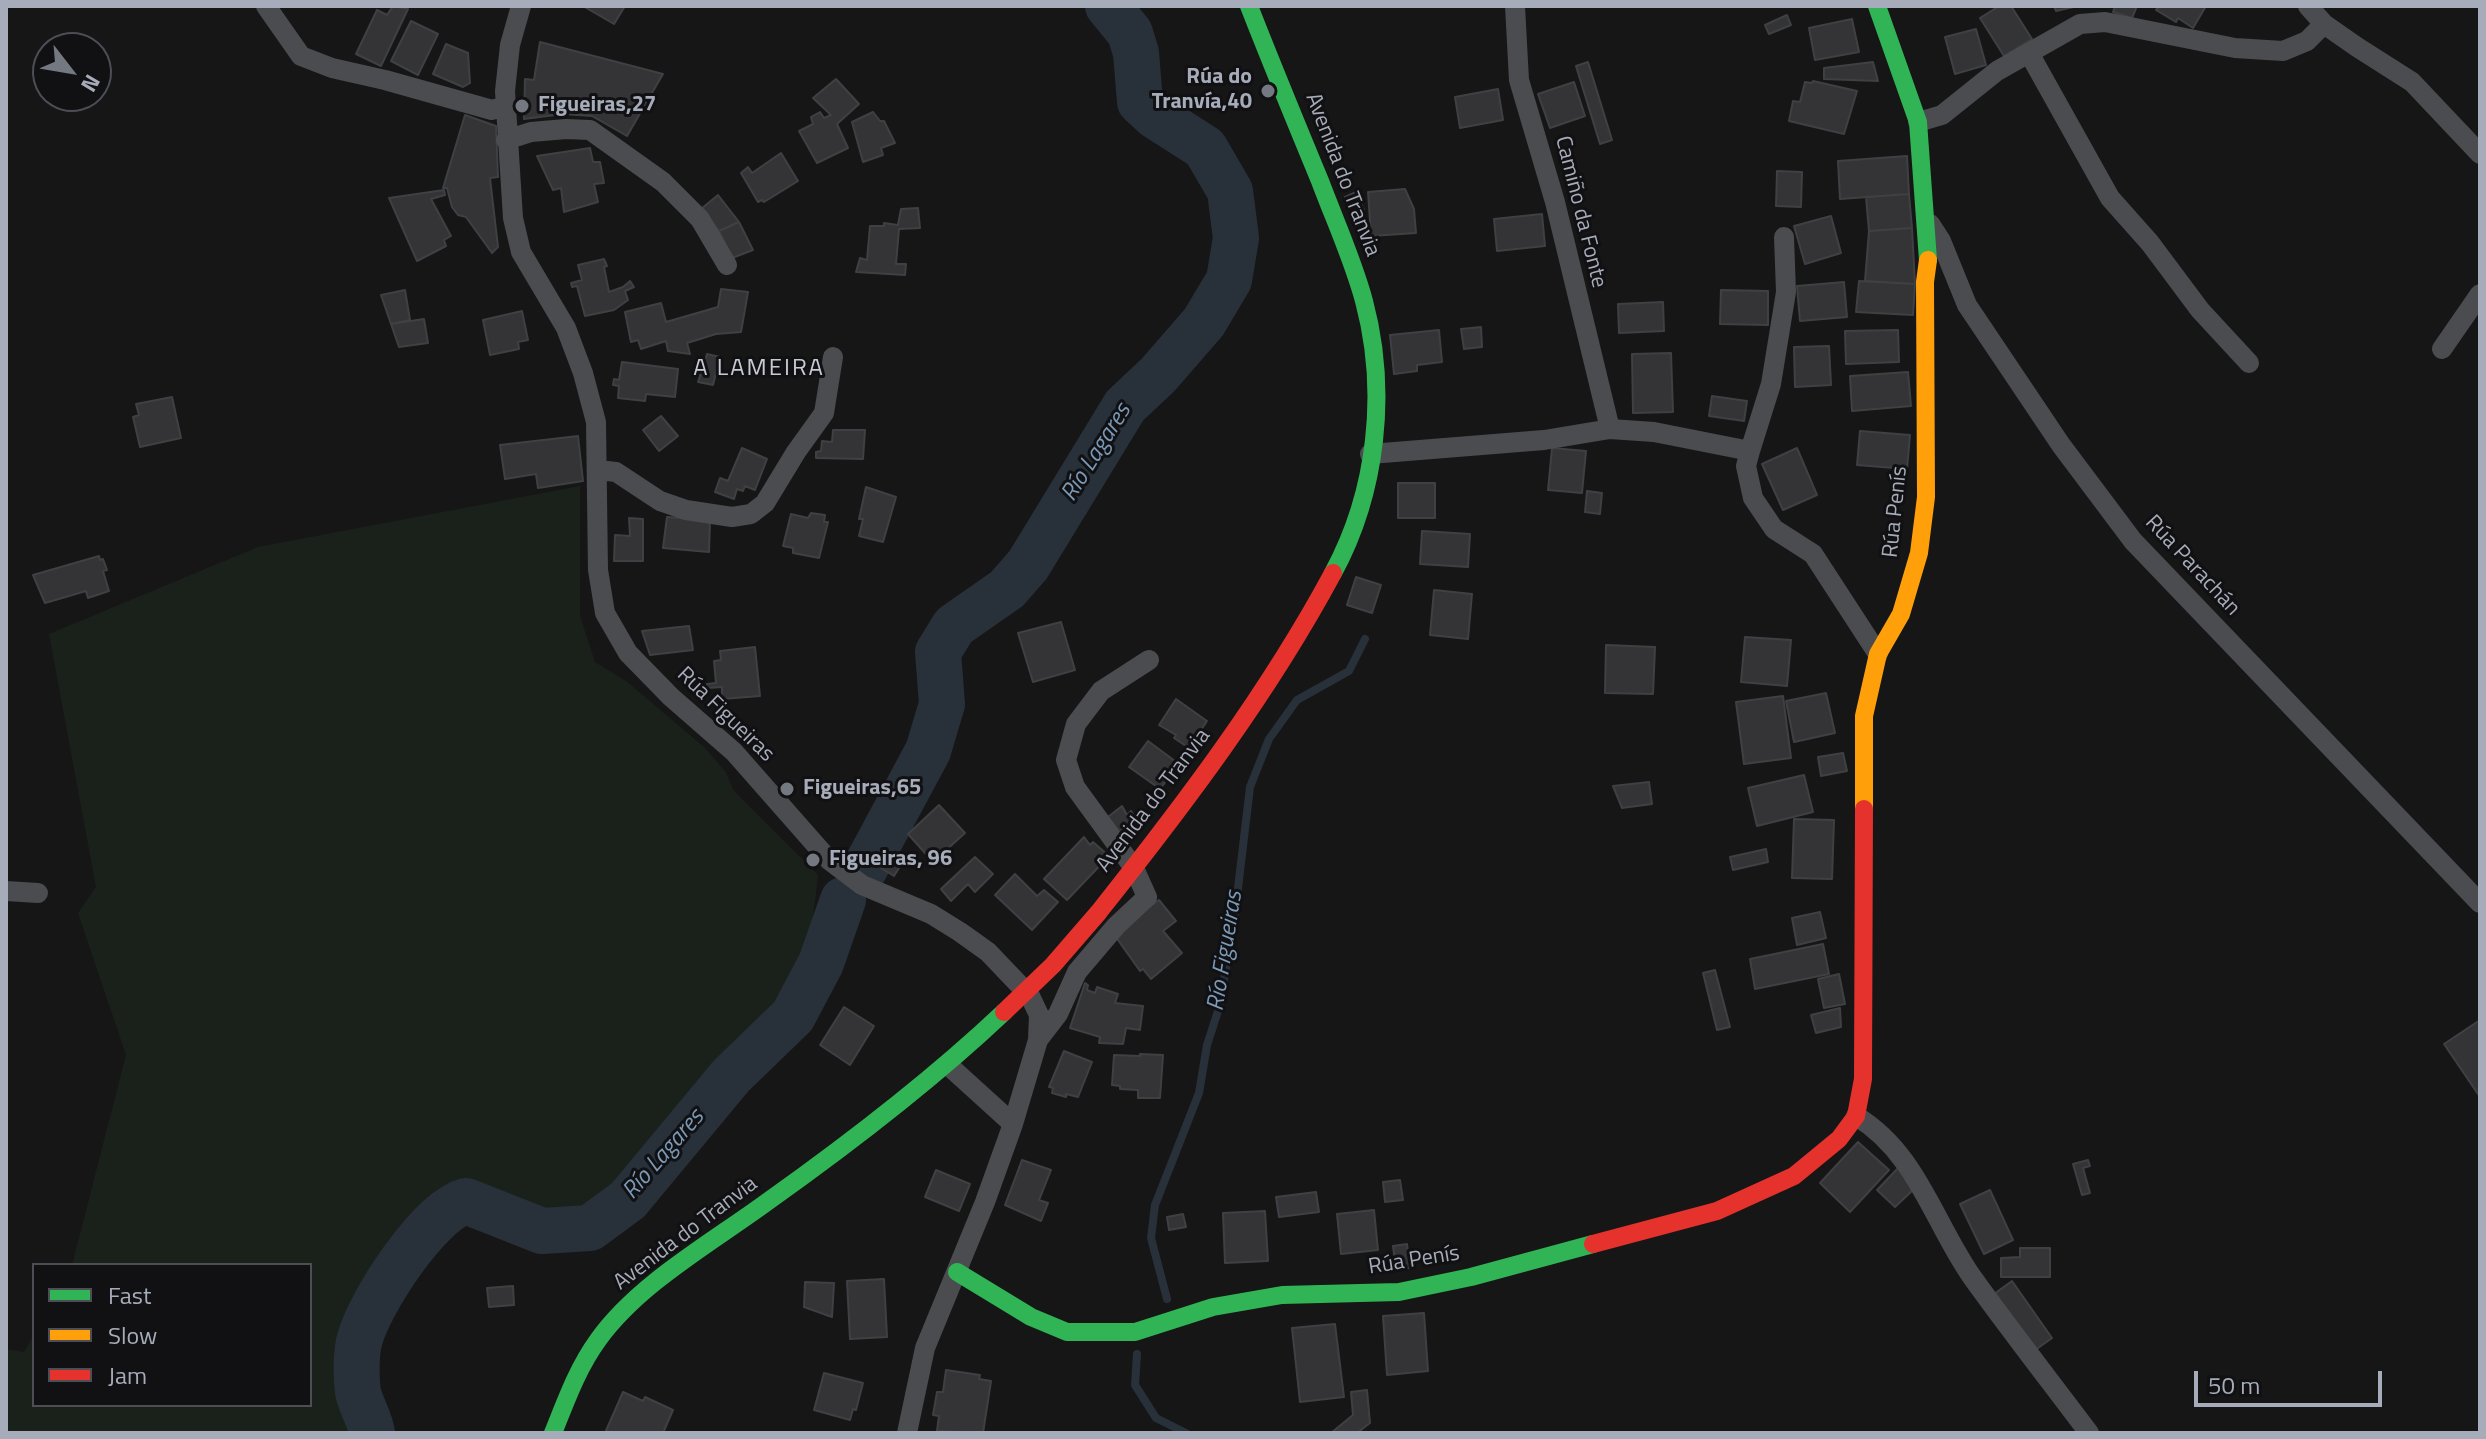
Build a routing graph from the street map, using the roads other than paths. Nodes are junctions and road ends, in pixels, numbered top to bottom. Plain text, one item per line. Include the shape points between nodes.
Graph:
1 (266, 6) edge
2 (521, 6) edge
3 (1249, 6) edge
4 (1515, 6) edge
5 (1877, 6) edge
6 (2308, 6) edge
7 (2324, 24) junction
8 (2029, 53) junction
9 (505, 106) junction
10 (1918, 122) junction
11 (506, 140) junction
12 (2480, 154) edge
13 (1926, 218) junction
14 (1784, 237) dead end
15 (727, 265) dead end
16 (2480, 294) edge
17 (2442, 349) dead end
18 (833, 357) dead end
19 (2249, 363) dead end
20 (1610, 429) junction
21 (1750, 451) junction
22 (1370, 454) junction
23 (598, 470) junction
24 (1878, 654) junction
25 (1149, 660) dead end
26 (1134, 868) junction
27 (6, 891) edge
28 (38, 893) dead end
29 (2480, 903) edge
30 (1038, 1040) junction
31 (948, 1065) junction
32 (1856, 1116) junction
33 (1013, 1124) junction
34 (957, 1272) junction
35 (553, 1433) edge
36 (907, 1433) edge
37 (2089, 1433) edge

1 - 9 street via 301,56 492,110
2 - 9 street, Rúa Figueiras via 510,45
3 - 22 street, Avenida do Tranvia via 1365,305 1377,402
4 - 20 street, Camiño da Fonte via 1519,80 1555,202
5 - 10 street, Rúa Penís
6 - 7 street
7 - 8 street via 2307,41 2283,51 2235,48 2105,22 2080,24
7 - 12 street via 2412,82
8 - 10 street via 1942,115
8 - 19 street via 2110,198
9 - 11 street, Rúa Figueiras
10 - 13 street, Rúa Penís
11 - 15 street via 531,132 590,130 663,182 700,219
11 - 23 street, Rúa Figueiras via 521,252 566,328 583,373 596,422
13 - 24 street, Rúa Penís via 1926,497 1919,553 1901,614
13 - 29 street, Rúa Parachán via 1967,305 2133,541
14 - 21 street via 1786,292 1771,384
16 - 17 street
18 - 23 street via 824,413 765,503 751,514 732,517 686,510 660,501 616,472
20 - 21 street
20 - 22 street via 1544,440
21 - 24 street via 1746,466 1753,498 1774,529 1813,554
22 - 26 street, Avenida do Tranvia via 1356,523 1316,603 1212,765
23 - 30 street, Rúa Figueiras via 598,570 605,613 628,653 734,752 829,860 862,885 931,914 988,952 1030,996 1039,1015
24 - 32 street, Rúa Penís via 1864,716 1863,1079
25 - 26 street via 1101,691 1076,724 1066,760 1075,787
26 - 30 street via 1147,897 1077,972 1058,1014
26 - 31 street, Avenida do Tranvia, bridge via 1053,965
27 - 28 street
30 - 33 street, Rúa Figueiras
31 - 33 street
31 - 35 street, Avenida do Tranvia via 866,1131 641,1293 599,1338 578,1371
32 - 34 street, Rúa Penís via 1839,1139 1794,1176 1717,1211 1399,1292 1282,1295 1213,1307 1135,1332 1067,1332 1031,1317
32 - 37 street via 1879,1130 1919,1180 1970,1274
33 - 34 street, Rúa Figueiras
34 - 36 street, Rúa Figueiras via 925,1348

